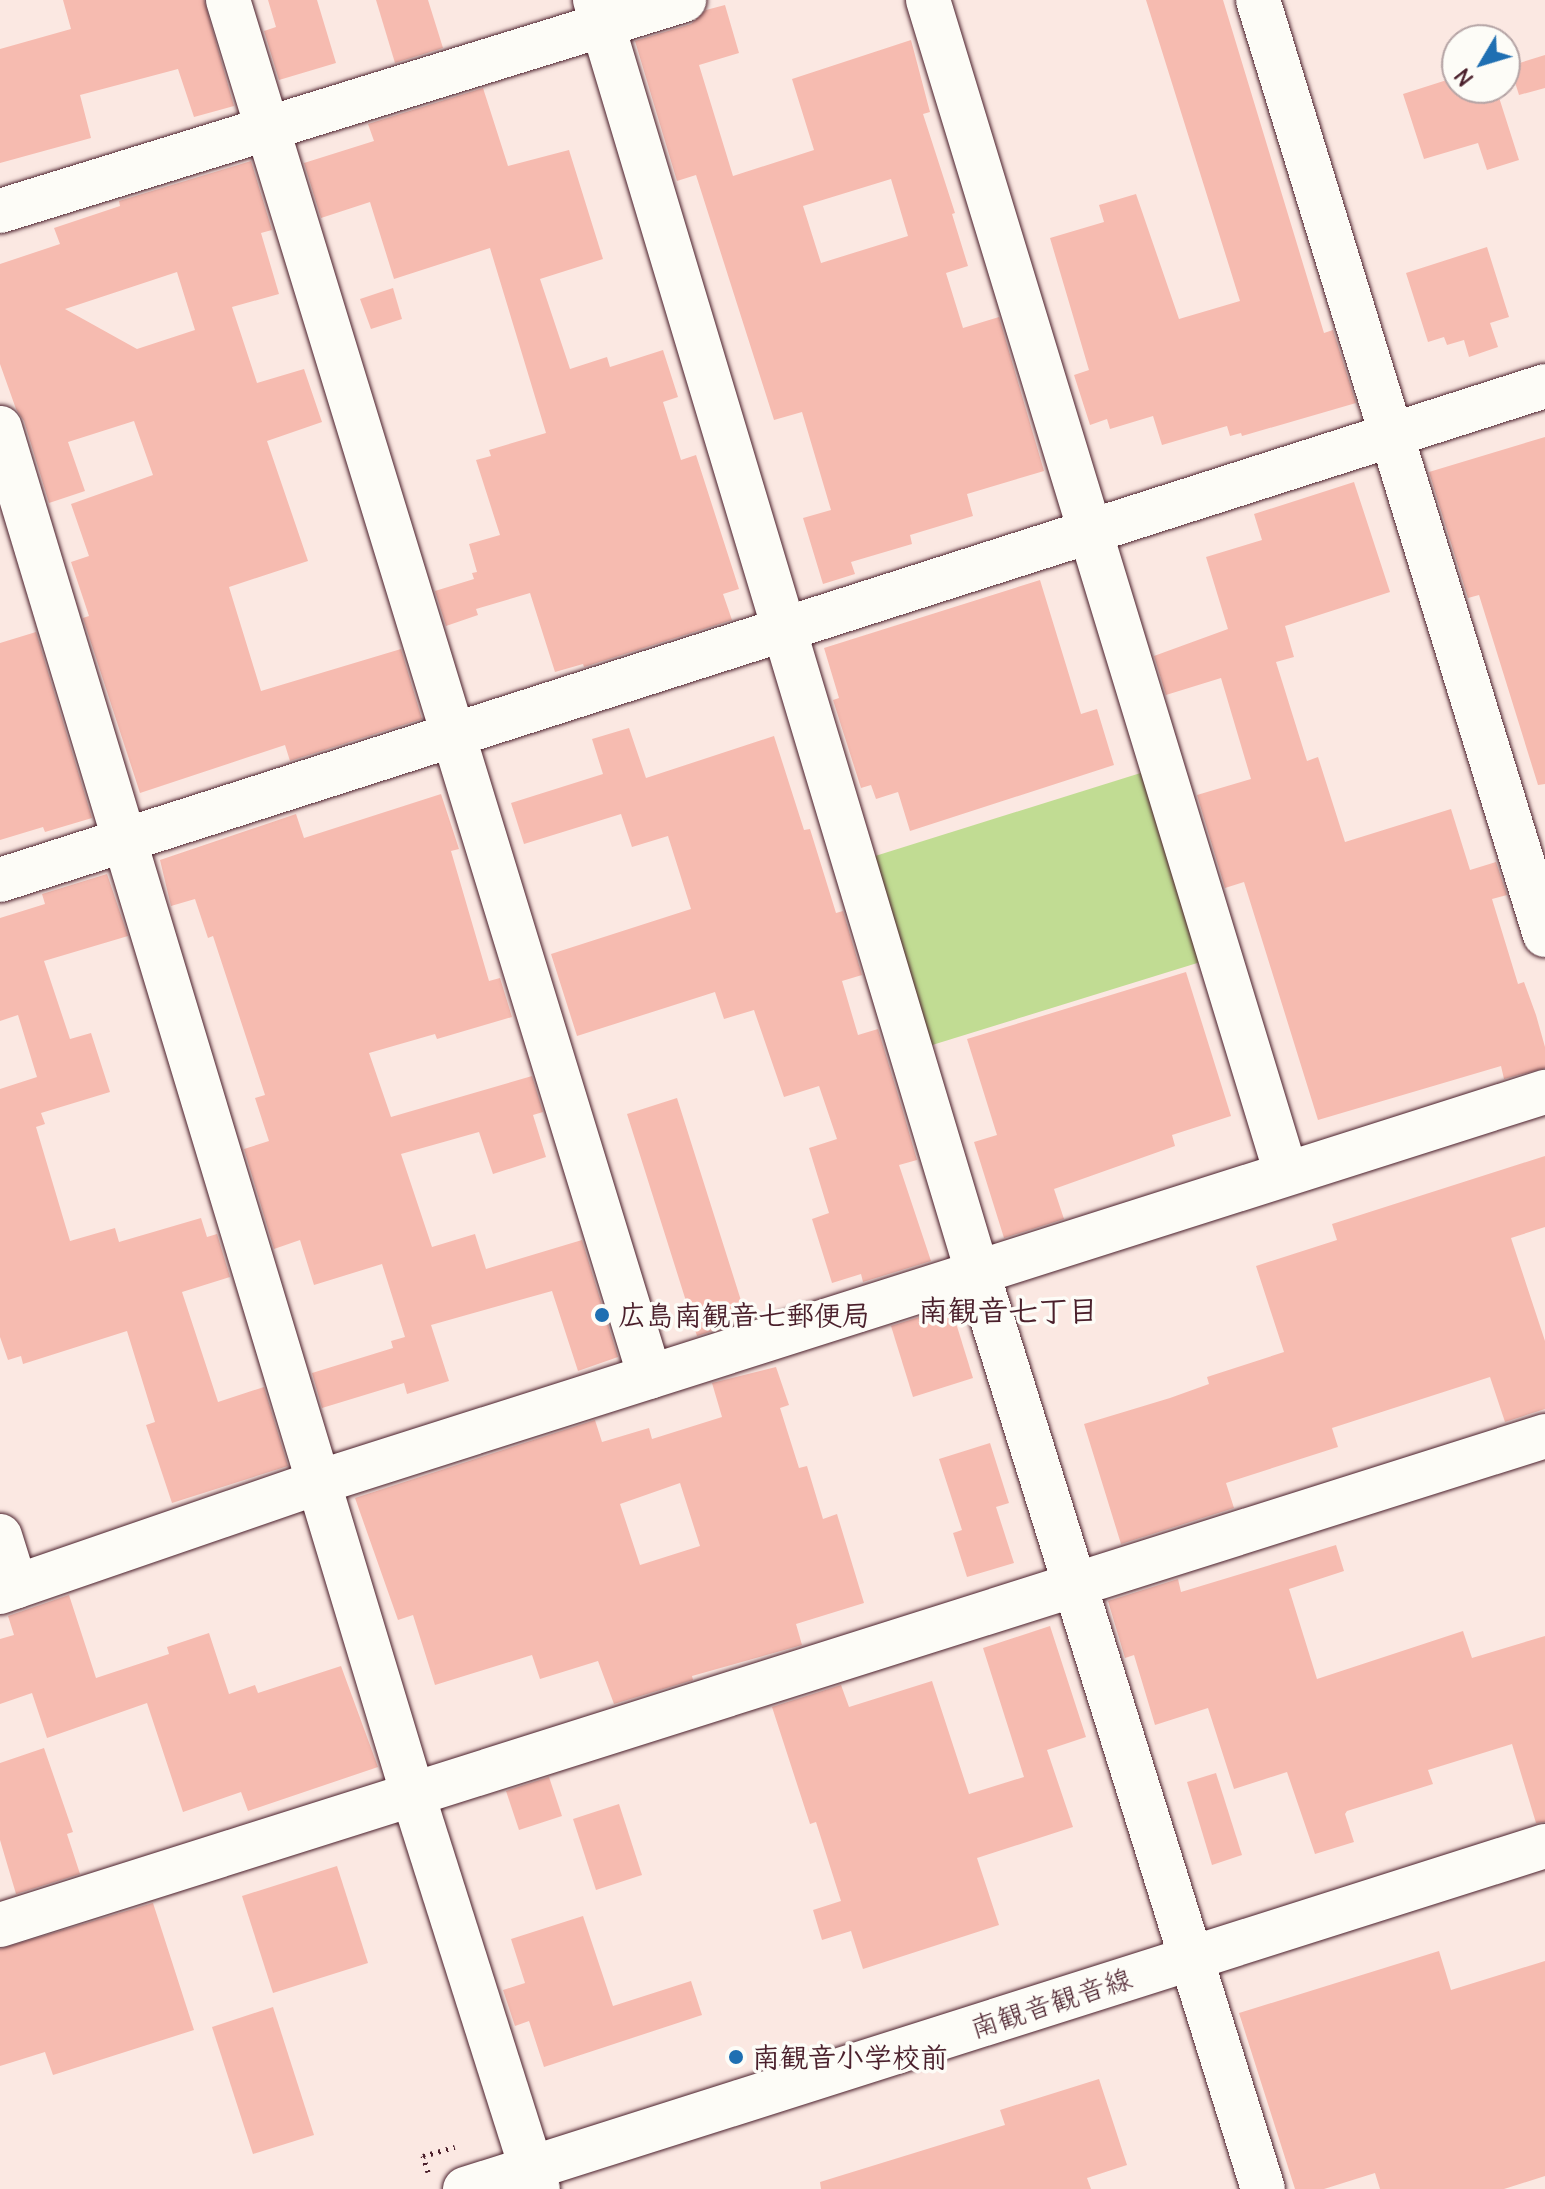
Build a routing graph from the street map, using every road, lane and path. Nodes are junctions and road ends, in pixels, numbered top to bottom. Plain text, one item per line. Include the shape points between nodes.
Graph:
1 (228, 0) edge
2 (684, 0) edge
3 (928, 0) edge
4 (1258, 0) edge
5 (599, 13) edge
6 (268, 127) junction
7 (0, 211) edge
8 (1545, 386) edge
9 (0, 428) edge
10 (1391, 433) junction
11 (1091, 531) junction
12 (786, 628) junction
13 (453, 736) junction
14 (123, 838) junction
15 (0, 880) edge
16 (1545, 935) edge
17 (1545, 1092) edge
18 (1286, 1173) junction
19 (978, 1274) junction
20 (650, 1377) junction
21 (1545, 1436) edge
22 (319, 1482) junction
23 (0, 1536) edge
24 (1076, 1582) junction
25 (8, 1590) edge
26 (413, 1795) junction
27 (1545, 1846) edge
28 (0, 1925) edge
29 (1192, 1959) junction
30 (535, 2179) edge
31 (465, 2189) edge
32 (1263, 2189) edge

1 - 6 street
2 - 5 street
3 - 11 street
4 - 10 street
5 - 6 street
5 - 12 street
6 - 7 street
6 - 13 street
8 - 10 street
9 - 14 street
10 - 11 street
10 - 16 street
11 - 12 street
11 - 18 street
12 - 13 street
12 - 19 street
13 - 14 street
13 - 20 street
14 - 15 street
14 - 22 street
17 - 18 street
18 - 19 street
19 - 20 street
19 - 24 street
20 - 22 street
21 - 24 street
22 - 25 street
22 - 26 street
23 - 25 street
24 - 26 street
24 - 29 street
26 - 28 street
26 - 30 street
27 - 29 street, 南観音観音線
29 - 30 street, 南観音観音線
29 - 32 street
30 - 31 street, 南観音観音線

